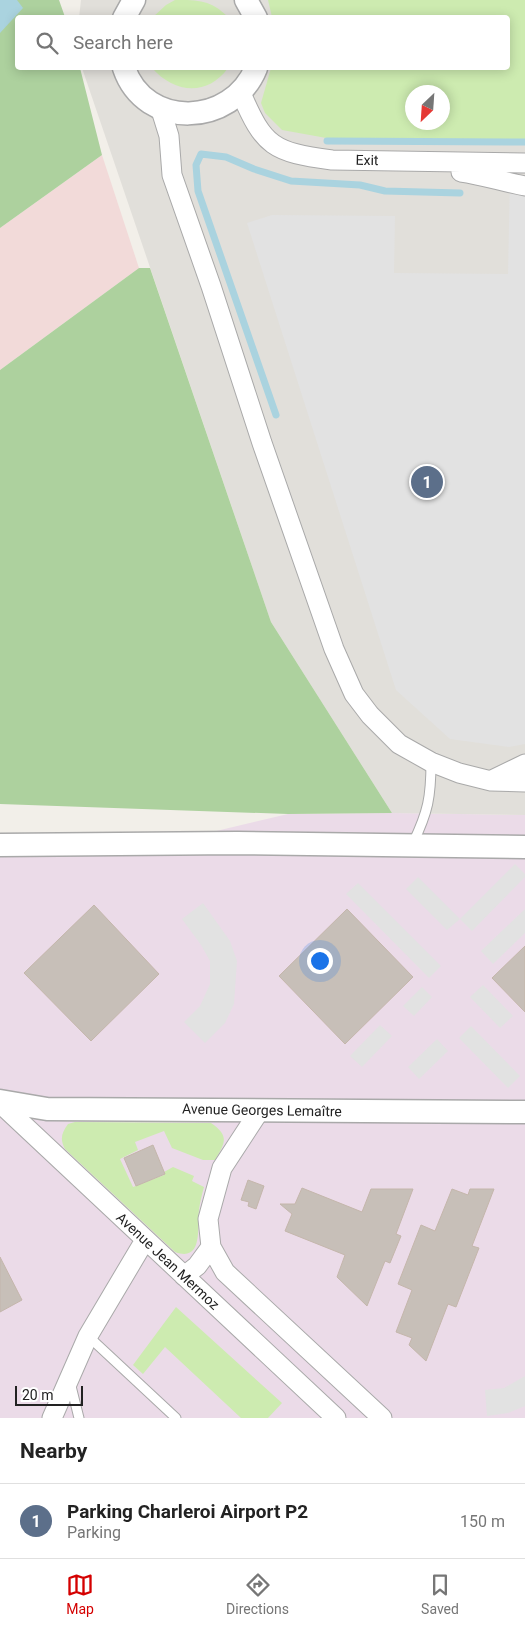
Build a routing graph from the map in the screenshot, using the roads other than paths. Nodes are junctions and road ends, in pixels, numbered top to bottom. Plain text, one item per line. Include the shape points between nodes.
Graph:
1 (246, 0) edge
2 (254, 15) edge
3 (125, 70) edge
4 (255, 70) edge
5 (241, 93) junction
6 (160, 107) junction
7 (374, 160) junction
8 (525, 163) edge
9 (525, 186) edge
10 (431, 762) junction
11 (525, 764) edge
12 (491, 780) junction
13 (525, 782) edge
14 (412, 846) junction
15 (3, 847) edge
16 (525, 847) edge
17 (0, 1102) edge
18 (260, 1110) junction
19 (525, 1112) edge
20 (145, 1240) junction
21 (211, 1247) junction
22 (184, 1276) junction
23 (88, 1336) junction
24 (69, 1377) junction
25 (52, 1418) edge
26 (79, 1418) edge
27 (176, 1418) edge
28 (336, 1418) edge
29 (382, 1418) edge

1 - 2 street
3 - 6 street via 134,86
4 - 5 street
5 - 6 street via 223,106 203,113 181,113
5 - 7 street, Exit via 260,132 281,150 332,160
6 - 10 street via 169,136 172,176 334,649 354,694 370,715 399,744
7 - 8 street, Exit
7 - 9 street via 486,176
10 - 12 street
10 - 14 lane via 431,791 424,820
11 - 12 street
12 - 13 street
14 - 15 street via 237,843
14 - 16 street
17 - 18 street, Avenue Georges Lemaître via 47,1109
17 - 20 street, Avenue Jean Mermoz
18 - 19 street, Avenue Georges Lemaître
18 - 21 street via 222,1168 208,1219
20 - 22 street, Avenue Jean Mermoz
20 - 23 street
21 - 22 street via 197,1266
21 - 29 street via 226,1272
22 - 28 street, Avenue Jean Mermoz
23 - 24 street
23 - 27 lane
24 - 25 street
24 - 26 lane

